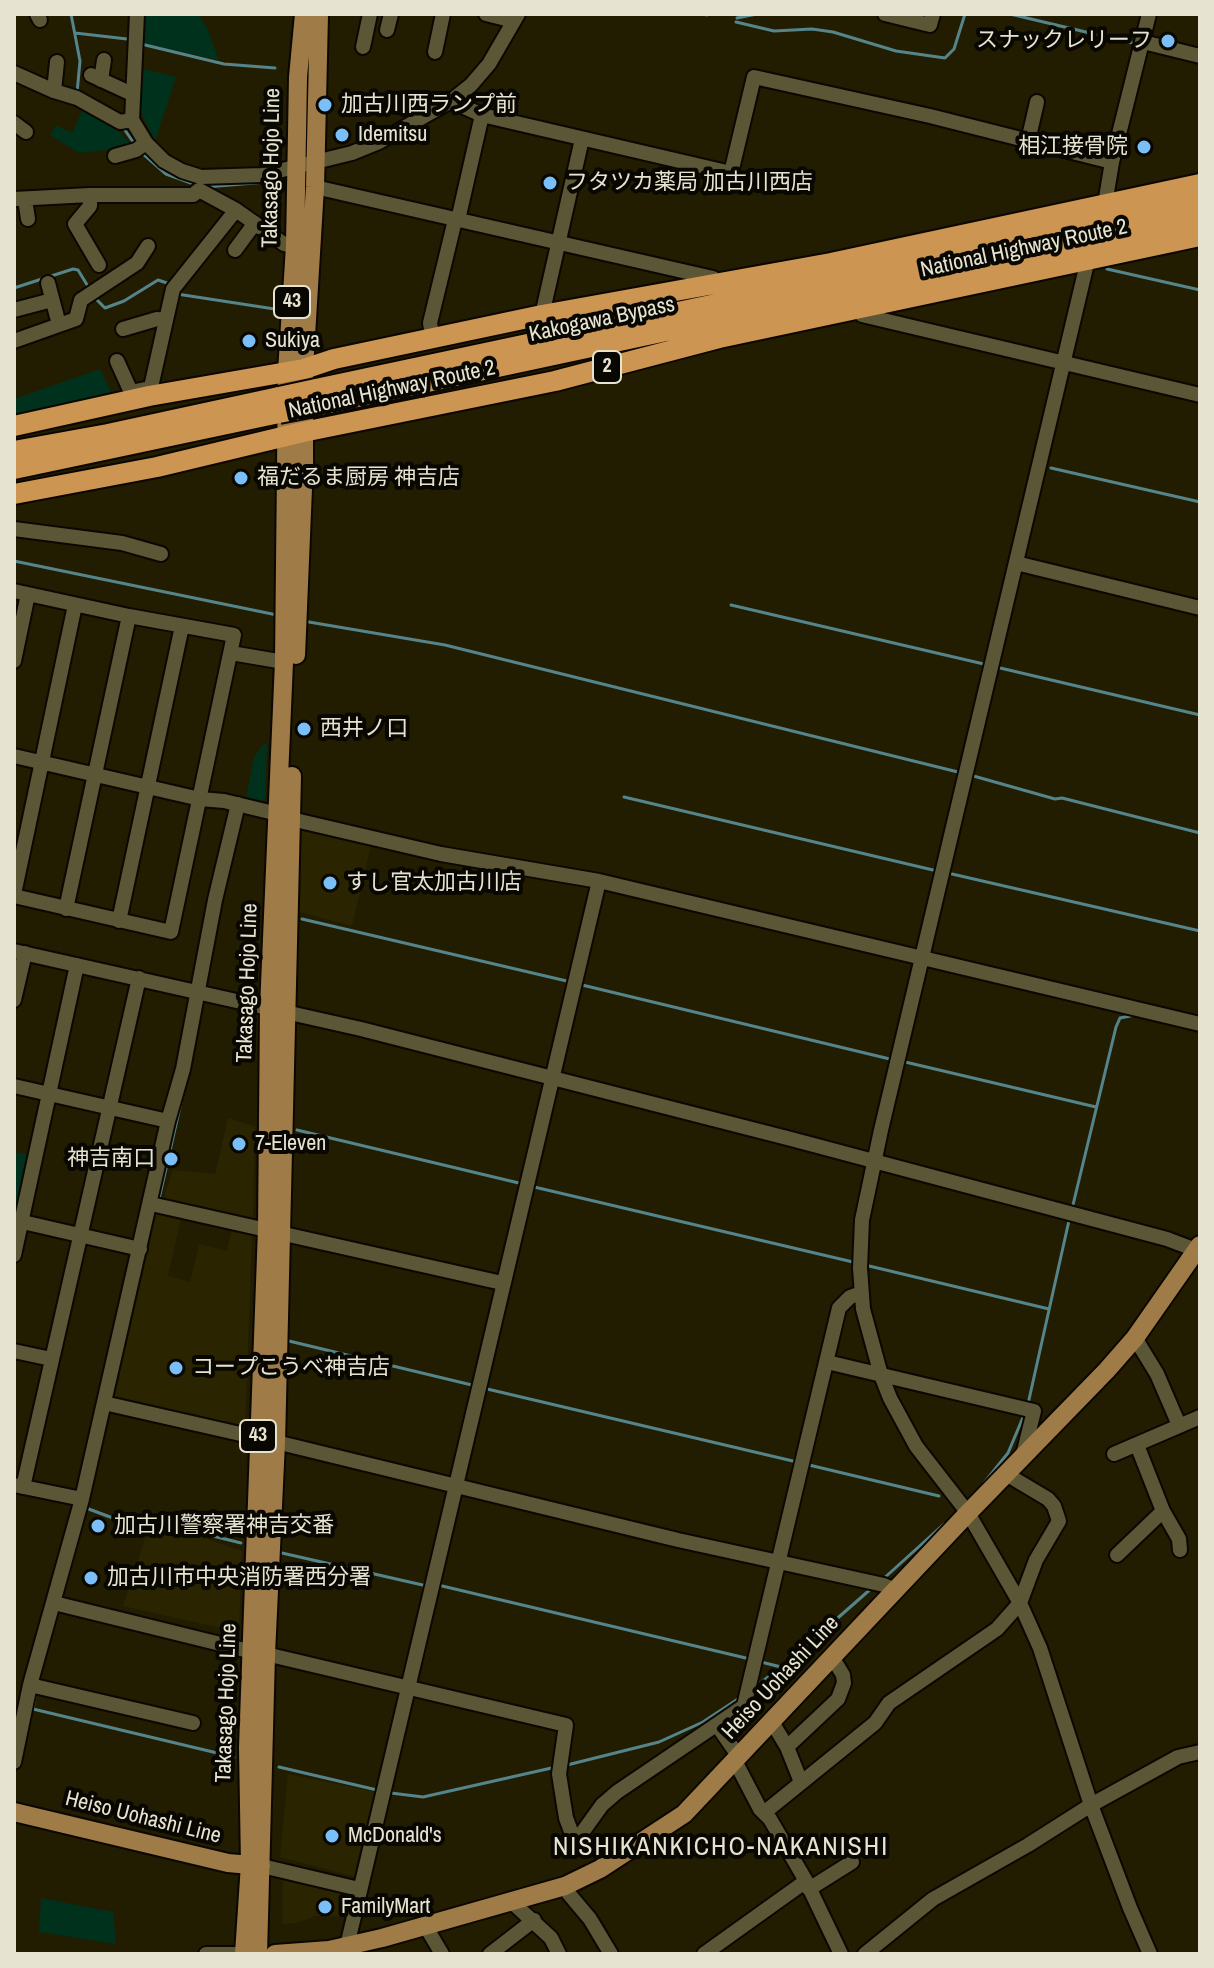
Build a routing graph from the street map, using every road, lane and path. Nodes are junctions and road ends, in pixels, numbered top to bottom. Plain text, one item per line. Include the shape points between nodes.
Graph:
1 (137, 14) edge
2 (295, 14) edge
3 (304, 14) edge
4 (319, 14) edge
5 (326, 14) edge
6 (370, 14) edge
7 (391, 14) edge
8 (443, 14) edge
9 (486, 14) edge
10 (888, 14) edge
11 (933, 14) edge
12 (1149, 14) edge
13 (516, 18) edge
14 (387, 30) dead end
15 (1143, 42) junction
16 (363, 47) dead end
17 (318, 50) junction
18 (435, 52) dead end
19 (1200, 56) edge
20 (104, 60) dead end
21 (57, 62) dead end
22 (14, 73) edge
23 (298, 77) junction
24 (55, 87) junction
25 (132, 94) junction
26 (451, 101) junction
27 (1037, 102) dead end
28 (476, 113) junction
29 (122, 120) junction
30 (582, 139) junction
31 (1028, 141) junction
32 (141, 146) junction
33 (115, 156) dead end
34 (1112, 162) junction
35 (306, 165) junction
36 (200, 184) junction
37 (1200, 184) edge
38 (315, 187) junction
39 (90, 195) junction
40 (20, 199) edge
41 (1200, 201) edge
42 (1105, 207) junction
43 (236, 210) junction
44 (1200, 217) edge
45 (28, 219) dead end
46 (456, 220) junction
47 (255, 223) junction
48 (1200, 236) edge
49 (560, 242) junction
50 (148, 246) dead end
51 (295, 246) junction
52 (235, 250) dead end
53 (1089, 256) junction
54 (99, 258) dead end
55 (48, 283) dead end
56 (718, 284) junction
57 (52, 300) junction
58 (855, 308) junction
59 (14, 310) edge
60 (542, 315) junction
61 (57, 317) dead end
62 (687, 318) junction
63 (165, 320) junction
64 (123, 329) dead end
65 (433, 340) junction
66 (14, 341) edge
67 (117, 361) dead end
68 (1063, 363) junction
69 (296, 371) junction
70 (150, 392) junction
71 (1200, 395) edge
72 (279, 405) junction
73 (14, 426) edge
74 (295, 434) junction
75 (14, 437) edge
76 (14, 451) edge
77 (14, 469) edge
78 (14, 485) edge
79 (14, 494) edge
80 (14, 529) edge
81 (151, 556) dead end
82 (1016, 563) junction
83 (21, 593) edge
84 (75, 605) junction
85 (1200, 608) edge
86 (129, 616) junction
87 (292, 619) junction
88 (182, 626) junction
89 (231, 653) junction
90 (14, 661) edge
91 (284, 662) junction
92 (14, 756) edge
93 (41, 762) junction
94 (95, 774) junction
95 (148, 786) junction
96 (200, 799) junction
97 (238, 804) junction
98 (285, 816) junction
99 (599, 881) junction
100 (14, 895) edge
101 (66, 909) junction
102 (119, 921) junction
103 (19, 952) edge
104 (923, 956) junction
105 (77, 965) junction
106 (139, 978) junction
107 (196, 992) junction
108 (14, 1000) edge
109 (269, 1008) junction
110 (288, 1013) junction
111 (1200, 1024) edge
112 (551, 1079) junction
113 (14, 1086) edge
114 (50, 1094) junction
115 (109, 1107) junction
116 (168, 1121) junction
117 (875, 1161) junction
118 (155, 1205) junction
119 (18, 1221) edge
120 (274, 1231) junction
121 (80, 1235) junction
122 (140, 1249) junction
123 (1199, 1250) edge
124 (14, 1255) edge
125 (502, 1283) junction
126 (861, 1293) junction
127 (1135, 1338) junction
128 (14, 1351) edge
129 (51, 1359) junction
130 (827, 1362) junction
131 (881, 1375) junction
132 (108, 1404) junction
133 (1200, 1417) edge
134 (1179, 1425) junction
135 (267, 1440) junction
136 (1137, 1445) junction
137 (1114, 1454) dead end
138 (1022, 1459) junction
139 (1006, 1474) junction
140 (455, 1485) junction
141 (18, 1486) edge
142 (82, 1499) junction
143 (966, 1511) junction
144 (1163, 1511) junction
145 (1180, 1550) dead end
146 (1117, 1555) dead end
147 (779, 1561) junction
148 (883, 1586) junction
149 (1020, 1603) junction
150 (58, 1604) junction
151 (259, 1653) junction
152 (830, 1660) junction
153 (35, 1686) junction
154 (406, 1687) junction
155 (22, 1705) edge
156 (772, 1722) junction
157 (182, 1725) dead end
158 (717, 1725) junction
159 (787, 1747) junction
160 (1200, 1752) edge
161 (737, 1759) junction
162 (14, 1762) edge
163 (801, 1782) junction
164 (1091, 1805) junction
165 (14, 1812) edge
166 (765, 1812) junction
167 (852, 1862) dead end
168 (256, 1865) junction
169 (808, 1885) junction
170 (565, 1886) junction
171 (359, 1889) junction
172 (513, 1903) junction
173 (534, 1920) junction
174 (426, 1927) junction
175 (347, 1946) junction
176 (206, 1954) edge
177 (244, 1954) edge
178 (258, 1954) edge
179 (275, 1954) edge
180 (442, 1954) edge
181 (490, 1954) edge
182 (559, 1954) edge
183 (611, 1954) edge
184 (704, 1954) edge
185 (841, 1954) edge
186 (865, 1954) edge
187 (1150, 1954) edge

1 - 25 street
2 - 23 street
3 - 23 main road, Takasago Hojo Line / 43
4 - 17 main road, Takasago Hojo Line / 43
5 - 17 street
6 - 16 street
7 - 14 street
8 - 18 street
9 - 13 street
10 - 11 street via 930,25
12 - 15 street
13 - 26 street via 489,64
15 - 19 street
15 - 34 street
17 - 35 main road, Takasago Hojo Line / 43
20 - 25 street via 96,77
21 - 24 street
22 - 24 street
23 - 35 main road, Takasago Hojo Line / 43
24 - 29 street
25 - 29 street
26 - 28 street
26 - 35 street via 366,148
27 - 31 street
28 - 30 street
28 - 46 street
29 - 32 street
30 - 31 street via 731,173 754,77
30 - 49 street
31 - 34 street
32 - 33 street
32 - 36 street
34 - 42 street
35 - 36 street
35 - 38 main road, Takasago Hojo Line / 43
35 - 51 main road, Takasago Hojo Line / 43
36 - 39 street via 193,195
36 - 43 street
37 - 42 highway, National Highway Route 2
38 - 46 street
38 - 69 main road, Takasago Hojo Line / 43
39 - 40 street
39 - 54 street via 90,206 75,224 80,242
40 - 45 street
41 - 62 highway, Kakogawa Bypass / 2
42 - 56 highway, National Highway Route 2
43 - 47 street
43 - 63 street via 176,283
44 - 62 highway, Kakogawa Bypass / 2
46 - 49 street
46 - 65 street via 430,323
47 - 51 street
47 - 52 street
48 - 53 highway, National Highway Route 2 / 2
49 - 56 street via 713,278
49 - 60 street
50 - 66 street via 137,263 81,300 76,319
51 - 69 main road, Takasago Hojo Line / 43
53 - 58 highway, National Highway Route 2 / 2
53 - 68 street
55 - 57 street
56 - 60 highway, National Highway Route 2
57 - 59 street
57 - 61 street
58 - 68 street via 862,315
58 - 74 highway, National Highway Route 2 / 2 via 555,381
60 - 65 highway, National Highway Route 2
62 - 69 highway via 657,306 541,324 337,370
62 - 72 highway, Kakogawa Bypass / 2, bridge
62 - 74 highway via 630,348 567,367 318,422
63 - 64 street
63 - 70 street
65 - 69 highway, National Highway Route 2
67 - 70 street via 131,392
68 - 71 street
68 - 82 street
69 - 70 highway, National Highway Route 2
69 - 74 main road, Takasago Hojo Line / 43
69 - 75 highway via 272,383
70 - 73 highway, National Highway Route 2
72 - 76 highway, Kakogawa Bypass / 2
72 - 77 highway, Kakogawa Bypass / 2
74 - 78 highway via 262,434
74 - 79 highway, National Highway Route 2 / 2
74 - 87 main road, Takasago Hojo Line / 43 via 304,464
80 - 81 street
82 - 85 street
82 - 104 street
83 - 84 street
83 - 90 street
84 - 86 street
84 - 93 street
86 - 88 street
86 - 94 street
87 - 91 main road, Takasago Hojo Line / 43
87 - 98 main road, Takasago Hojo Line / 43
88 - 89 street via 234,635
88 - 95 street
89 - 91 street
89 - 96 street
91 - 98 main road, Takasago Hojo Line / 43
92 - 93 street
93 - 94 street
93 - 100 street
94 - 95 street
94 - 101 street
95 - 96 street
95 - 102 street
96 - 97 street
96 - 102 street via 171,932
97 - 98 street
97 - 107 street
98 - 99 street via 441,854
98 - 109 main road, Takasago Hojo Line / 43
98 - 110 main road, Takasago Hojo Line / 43
99 - 104 street
99 - 112 street
100 - 101 street
101 - 102 street
103 - 105 street
103 - 108 street
104 - 111 street
104 - 117 street
105 - 106 street
105 - 114 street
106 - 107 street
106 - 115 street
107 - 109 street
107 - 116 street
109 - 110 street
109 - 120 main road, Takasago Hojo Line / 43
110 - 112 street
110 - 120 main road, Takasago Hojo Line / 43
112 - 117 street
112 - 125 street
113 - 114 street
114 - 115 street
114 - 119 street
115 - 116 street
115 - 121 street
116 - 118 street
117 - 123 street
117 - 126 street via 862,1220
118 - 120 street
118 - 122 street
119 - 121 street
119 - 124 street
120 - 125 street
120 - 135 main road, Takasago Hojo Line / 43
121 - 122 street
121 - 129 street
122 - 132 street
123 - 127 main road, Heiso Uohashi Line
125 - 140 street
126 - 130 street via 839,1308
126 - 131 street
127 - 134 street
127 - 138 main road, Heiso Uohashi Line
128 - 129 street
129 - 141 street
130 - 131 street
130 - 147 street
131 - 138 street via 1028,1409
131 - 143 street via 903,1423
132 - 135 street
132 - 142 street
133 - 134 street
134 - 136 street
135 - 140 street
135 - 151 main road, Takasago Hojo Line / 43
136 - 137 street
136 - 144 street
138 - 139 main road, Heiso Uohashi Line
139 - 143 main road, Heiso Uohashi Line
139 - 149 street via 1048,1499 1059,1521 1036,1560
140 - 147 street
140 - 154 street
141 - 142 street
142 - 150 street
143 - 148 main road, Heiso Uohashi Line
143 - 149 street
144 - 145 street
144 - 146 street
147 - 148 street
147 - 158 street via 744,1706
148 - 152 main road, Heiso Uohashi Line
149 - 163 street via 997,1629 889,1703 875,1723
149 - 164 street
150 - 151 street
150 - 153 street
151 - 154 street
151 - 168 main road, Takasago Hojo Line / 43 via 248,1755
152 - 156 main road, Heiso Uohashi Line
152 - 159 street via 843,1675 843,1690 834,1705
153 - 155 street
153 - 157 street
154 - 158 street via 566,1725 560,1767 574,1837 617,1792
154 - 171 street
155 - 162 street
156 - 159 street
156 - 161 main road, Heiso Uohashi Line
158 - 161 street
159 - 163 street
160 - 164 street via 1178,1757
161 - 166 street
161 - 170 main road, Heiso Uohashi Line via 684,1814
163 - 166 street
164 - 186 street via 933,1899
164 - 187 street
165 - 168 main road, Heiso Uohashi Line via 228,1863
166 - 169 street
167 - 169 street
168 - 171 street
168 - 177 main road, Takasago Hojo Line / 43
168 - 178 main road, Takasago Hojo Line / 43
169 - 184 street
169 - 185 street
170 - 172 main road, Heiso Uohashi Line
170 - 183 street
171 - 175 street
172 - 173 street
172 - 174 main road, Heiso Uohashi Line
173 - 181 street
173 - 182 street
174 - 175 main road, Heiso Uohashi Line
174 - 180 street
175 - 179 main road, Heiso Uohashi Line
176 - 177 street

